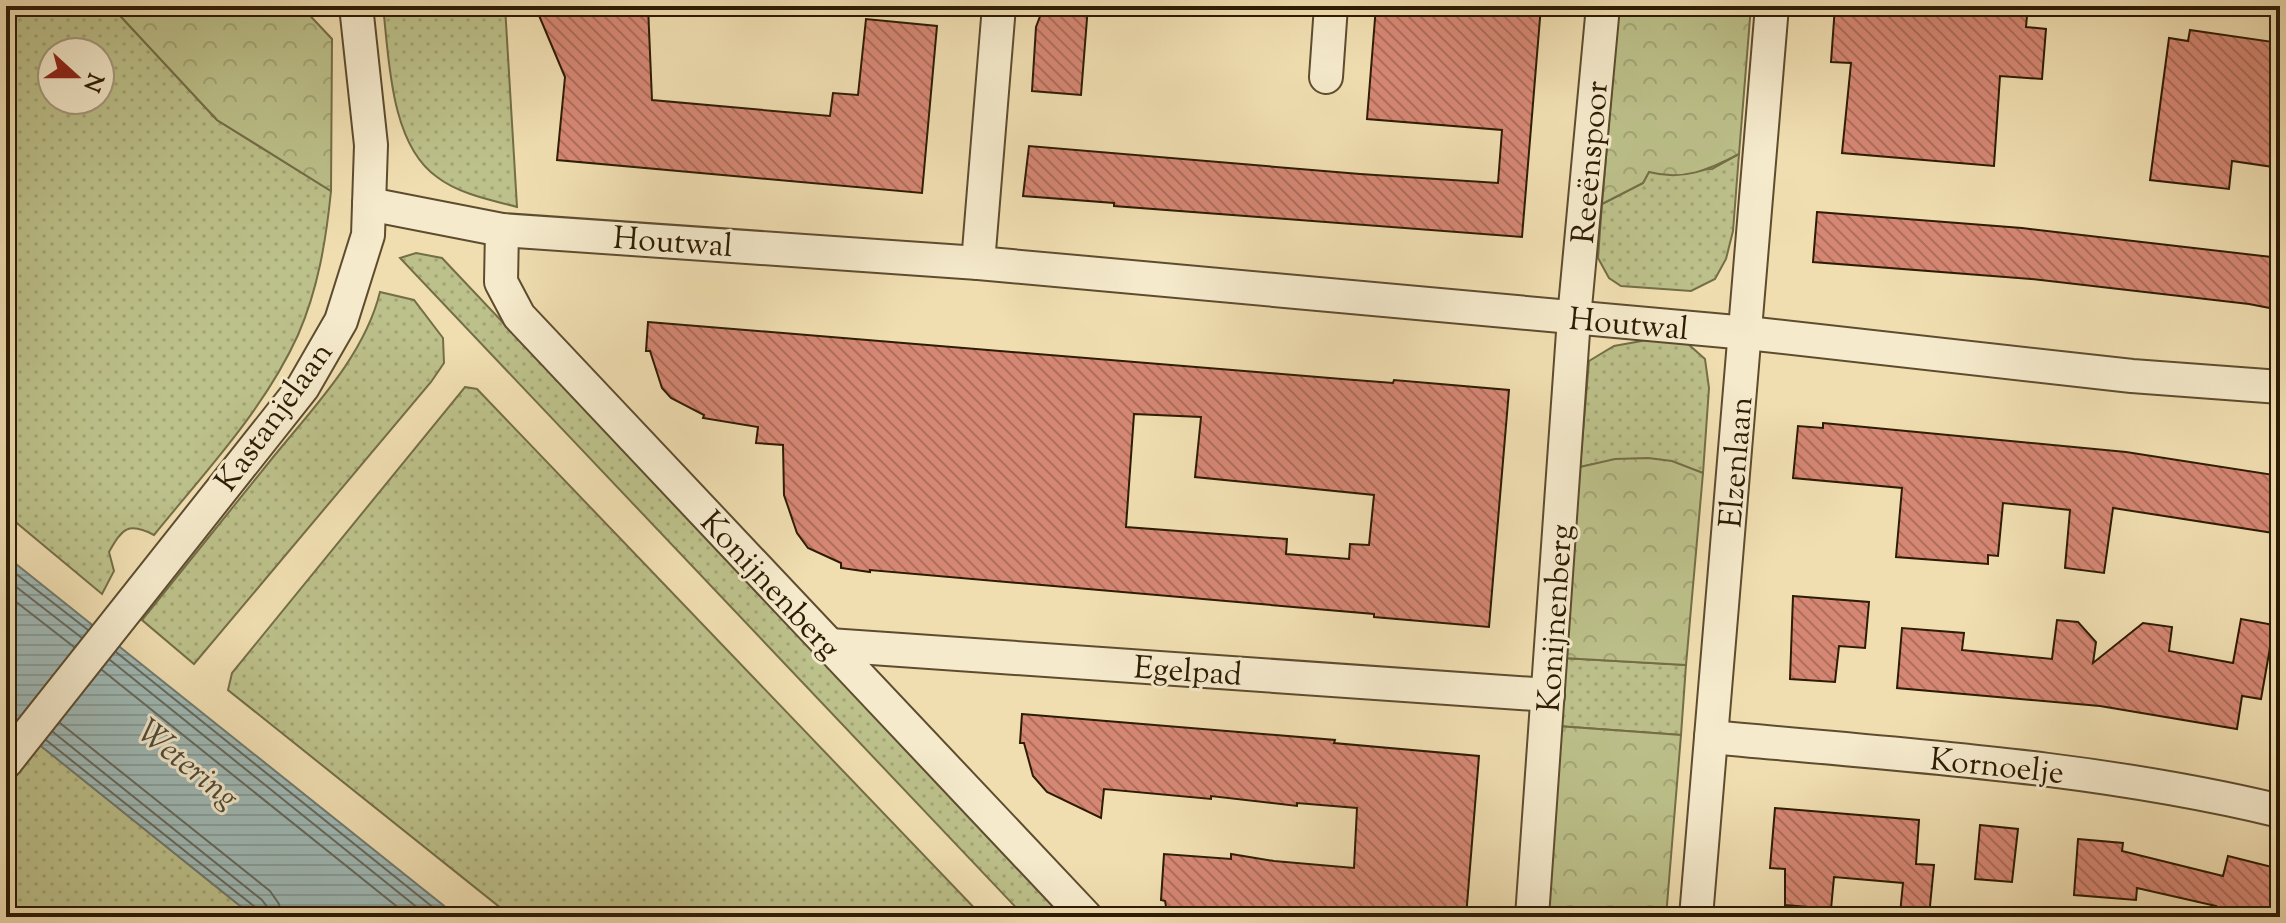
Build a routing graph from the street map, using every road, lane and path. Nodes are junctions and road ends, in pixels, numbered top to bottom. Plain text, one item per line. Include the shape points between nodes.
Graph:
1 (356, 6) edge
2 (999, 6) edge
3 (1331, 6) edge
4 (1603, 6) edge
5 (1772, 6) edge
6 (1326, 77) dead end
7 (369, 204) junction
8 (502, 230) junction
9 (978, 263) junction
10 (1574, 318) junction
11 (1747, 333) junction
12 (2280, 387) edge
13 (829, 645) junction
14 (1548, 695) junction
15 (1711, 737) junction
16 (6, 762) edge
17 (2280, 811) edge
18 (1086, 917) edge
19 (1532, 917) edge
20 (1696, 917) edge

1 - 7 street, Kastanjelaan via 371,145
2 - 9 street
3 - 6 street
4 - 10 street, Reeënspoor
5 - 11 street, Elzenlaan
7 - 8 street, Houtwal
7 - 16 street, Kastanjelaan via 368,235 341,321 303,387
8 - 9 street, Houtwal
8 - 13 street, Konijnenberg via 501,282 519,316
9 - 10 street, Houtwal
10 - 11 street, Houtwal
10 - 14 street, Konijnenberg
11 - 12 street, Houtwal
11 - 15 street, Elzenlaan
13 - 14 street, Egelpad
13 - 18 street, Konijnenberg
14 - 19 street, Konijnenberg
15 - 17 street, Kornoelje via 2047,769 2209,794
15 - 20 street, Elzenlaan

